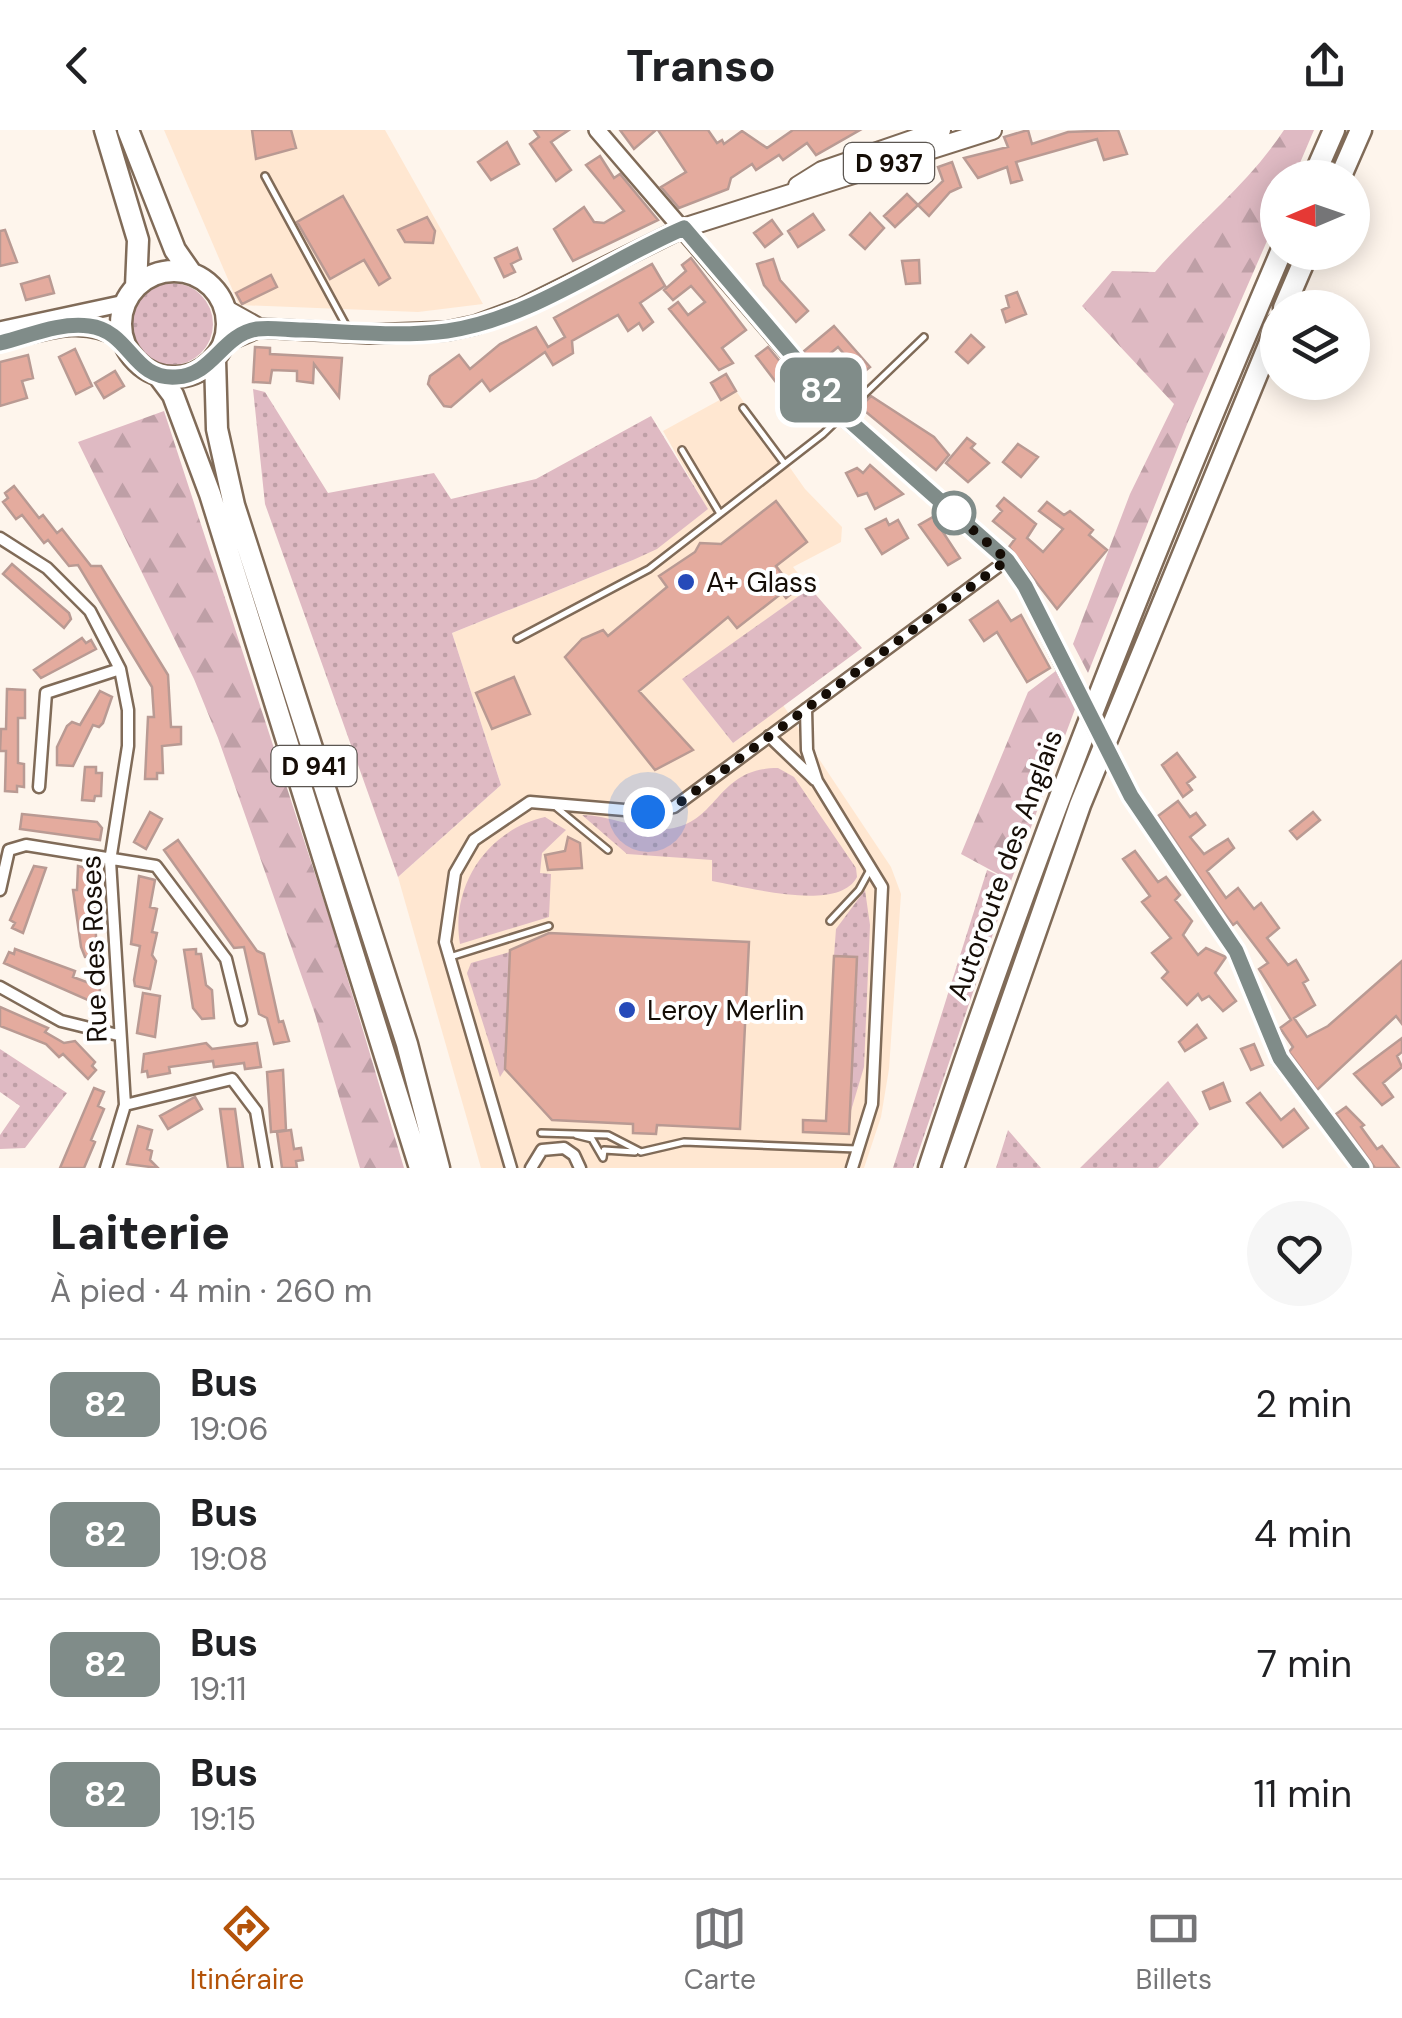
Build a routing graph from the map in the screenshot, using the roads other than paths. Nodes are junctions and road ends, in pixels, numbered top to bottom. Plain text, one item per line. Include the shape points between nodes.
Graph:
1 (105, 130) edge
2 (128, 130) edge
3 (597, 130) edge
4 (992, 130) edge
5 (1334, 130) edge
6 (1361, 130) edge
7 (946, 134) edge
8 (1322, 160) edge
9 (1348, 160) edge
10 (265, 176) dead end
11 (684, 228) junction
12 (1273, 270) edge
13 (191, 274) junction
14 (130, 295) junction
15 (225, 309) junction
16 (259, 328) junction
17 (349, 332) junction
18 (2, 334) edge
19 (924, 338) dead end
20 (123, 340) junction
21 (219, 351) junction
22 (1260, 367) edge
23 (158, 375) junction
24 (744, 408) dead end
25 (844, 416) junction
26 (682, 450) dead end
27 (784, 463) junction
28 (720, 513) junction
29 (0, 538) edge
30 (1007, 560) junction
31 (517, 640) dead end
32 (120, 669) junction
33 (806, 709) junction
34 (768, 736) junction
35 (817, 781) junction
36 (39, 787) dead end
37 (551, 803) junction
38 (608, 850) dead end
39 (110, 861) junction
40 (872, 866) junction
41 (0, 890) edge
42 (830, 921) dead end
43 (548, 926) dead end
44 (450, 957) junction
45 (0, 987) edge
46 (241, 1020) dead end
47 (118, 1035) junction
48 (125, 1105) junction
49 (564, 1132) junction
50 (541, 1133) dead end
51 (858, 1150) junction
52 (641, 1152) junction
53 (106, 1168) edge
54 (266, 1168) edge
55 (420, 1168) edge
56 (440, 1168) edge
57 (511, 1168) edge
58 (532, 1168) edge
59 (580, 1168) edge
60 (849, 1168) edge
61 (928, 1168) edge
62 (953, 1168) edge
63 (1362, 1168) edge

1 - 14 highway via 138,240
2 - 13 highway via 175,250
3 - 11 street
4 - 7 main road, D 937
5 - 8 highway
6 - 9 highway
7 - 11 main road, D 937 via 822,171 787,193
10 - 17 lane
11 - 17 main road, D 937 via 475,324
11 - 25 street
12 - 61 highway, Autoroute des Anglais via 1058,795
13 - 14 highway via 157,273
13 - 15 highway via 209,284
14 - 18 street
14 - 20 highway
15 - 16 main road, D 937
15 - 21 highway
16 - 17 main road, D 937
16 - 21 main road, D 937
18 - 20 street via 71,326 100,328
19 - 25 lane
20 - 23 highway via 138,364
21 - 23 highway via 189,376
21 - 56 highway, D 941 via 217,429 234,505 407,1044
22 - 62 highway, Autoroute des Anglais via 1080,805
23 - 55 highway, D 941 via 173,395 210,494
24 - 27 lane
25 - 27 lane
25 - 30 street
26 - 28 lane
27 - 28 lane
28 - 31 lane via 649,569
29 - 32 street, Rue des Roses via 47,568 90,611
30 - 33 street
30 - 63 street, bridge via 1131,796 1236,951 1280,1058
32 - 36 street via 46,693
32 - 39 street, Rue des Roses via 128,746
33 - 34 street
33 - 35 street via 807,750
34 - 35 street
34 - 37 street via 674,807 648,812
35 - 40 street
37 - 38 lane
37 - 44 street via 530,802 474,840 448,902
39 - 41 street via 26,845 9,850
39 - 46 street via 156,866 226,959
39 - 47 street, Rue des Roses
40 - 42 lane
40 - 51 street via 882,887 878,1018 872,1104
43 - 44 lane
44 - 57 street
45 - 47 street via 61,1021
47 - 48 street, Rue des Roses
48 - 53 street, Rue des Roses
48 - 54 street via 232,1079 256,1112
49 - 50 lane
49 - 52 lane via 608,1134
49 - 52 lane via 592,1139 603,1158 604,1150
51 - 52 lane via 684,1142
51 - 60 street
58 - 59 street via 542,1150 553,1148 574,1155

